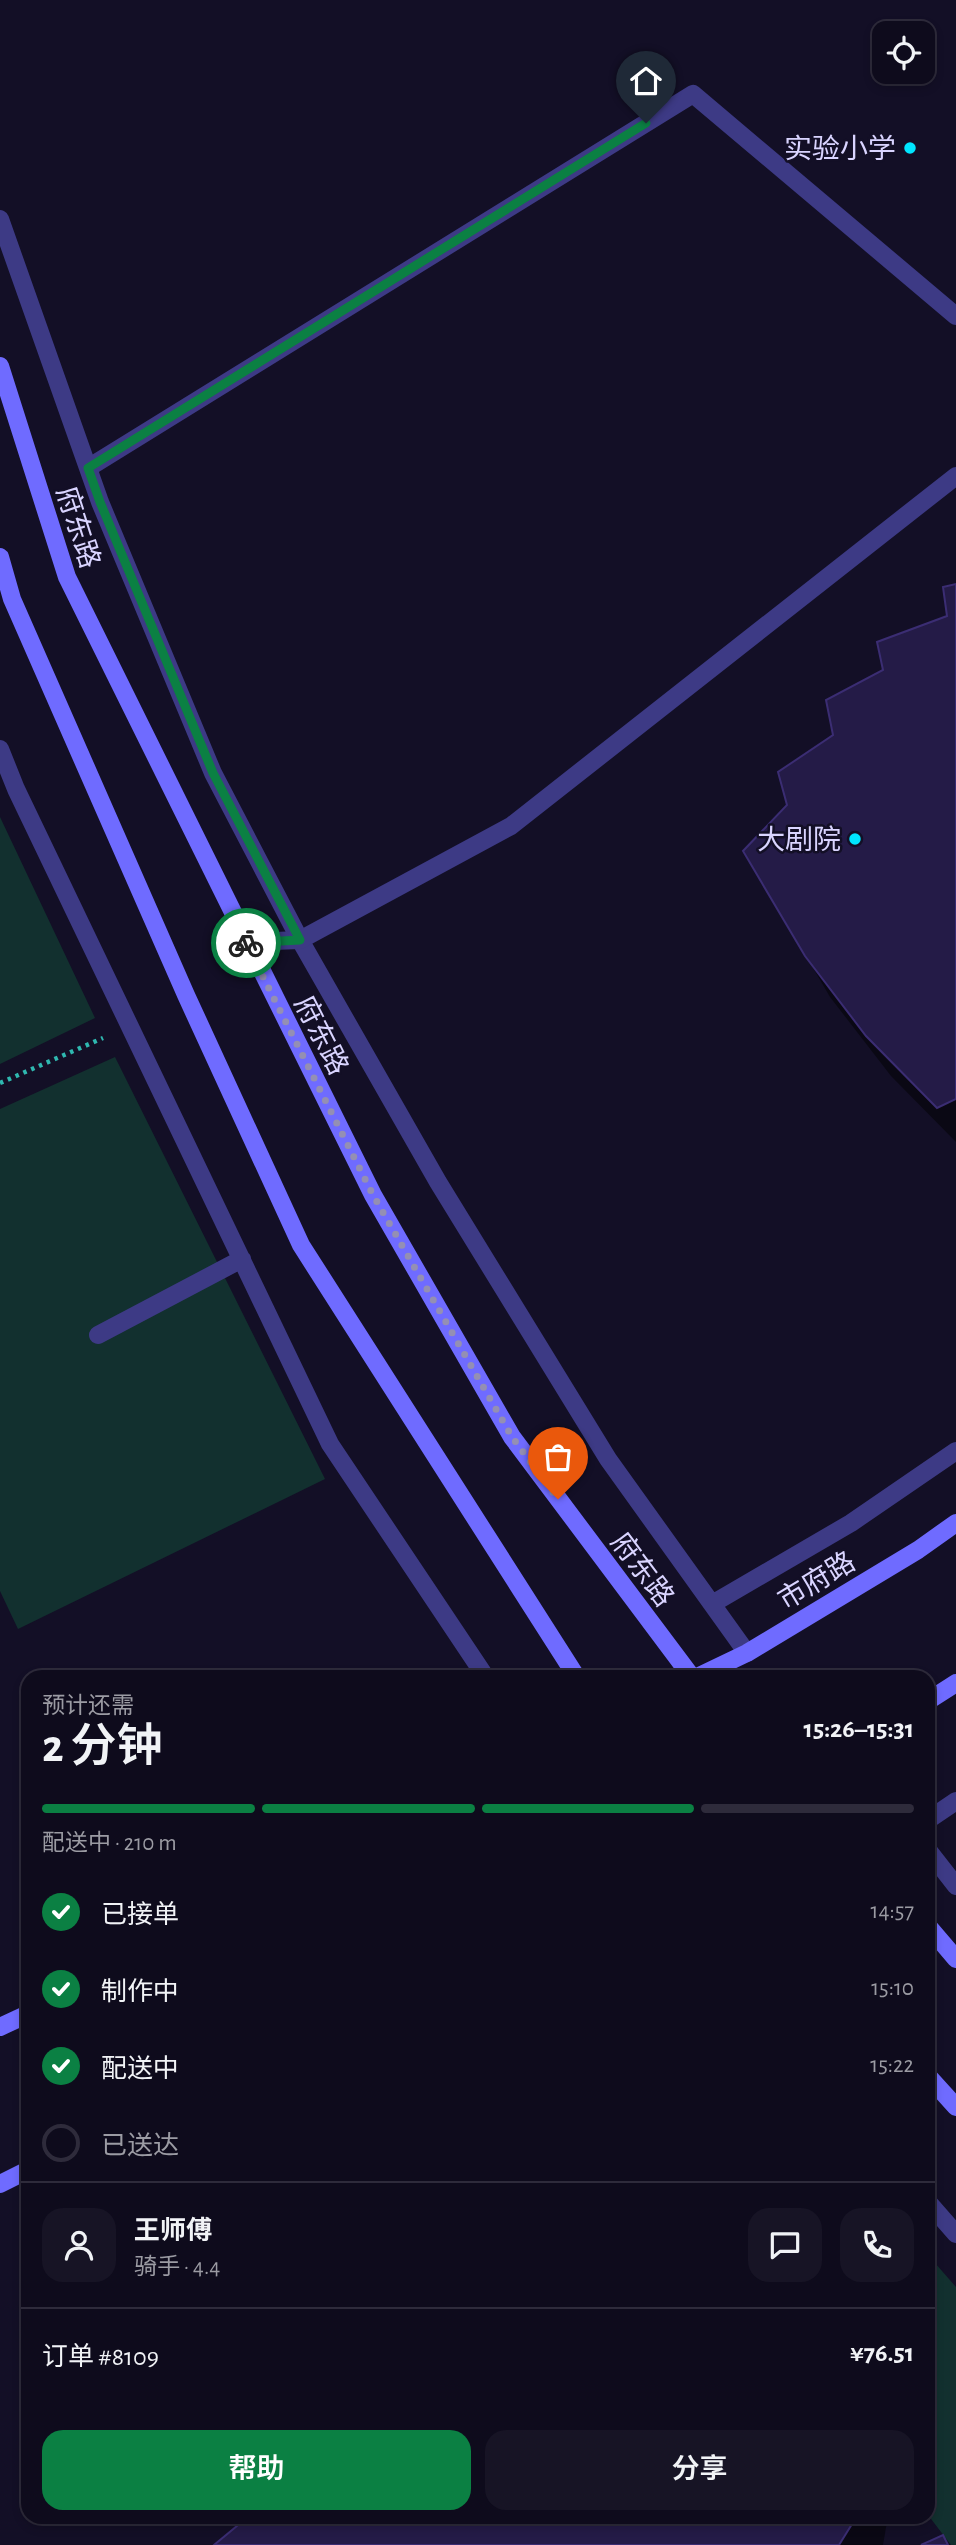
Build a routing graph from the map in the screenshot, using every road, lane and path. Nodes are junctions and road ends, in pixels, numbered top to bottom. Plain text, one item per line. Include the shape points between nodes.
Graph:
1 (0, 219) edge
2 (956, 316) edge
3 (0, 366) edge
4 (88, 468) junction
5 (956, 475) edge
6 (0, 557) edge
7 (0, 749) edge
8 (300, 940) junction
9 (246, 942) junction
10 (110, 1034) dead end
11 (0, 1083) edge
12 (242, 1259) junction
13 (98, 1335) dead end
14 (956, 1451) edge
15 (956, 1523) edge
16 (712, 1604) junction
17 (747, 1653) junction
18 (481, 1670) edge
19 (572, 1670) edge
20 (687, 1670) edge
21 (712, 1670) edge
22 (956, 1683) edge
23 (935, 1696) edge
24 (956, 1801) edge
25 (935, 1815) edge
26 (935, 1859) edge
27 (956, 1886) edge
28 (935, 1934) edge
29 (956, 1959) edge
30 (21, 2017) edge
31 (0, 2027) edge
32 (935, 2084) edge
33 (956, 2107) edge
34 (21, 2174) edge
35 (0, 2184) edge
36 (935, 2210) edge
37 (956, 2234) edge

1 - 4 street
2 - 4 street via 693,94
3 - 9 main road, 府东路 via 66,577
4 - 8 street via 213,773
5 - 8 street via 511,826
6 - 19 main road via 18,612 301,1245
7 - 12 street
8 - 9 street
8 - 16 street via 438,1182 608,1459
9 - 20 main road, 府东路 via 373,1195 512,1437
10 - 11 path
12 - 13 street
12 - 18 street via 330,1444
14 - 16 street via 851,1523
15 - 17 main road, 市府路
16 - 17 street
17 - 21 main road, 市府路
22 - 23 main road
24 - 25 street
26 - 27 street
28 - 29 main road
30 - 31 main road
32 - 33 main road
34 - 35 main road
36 - 37 street

